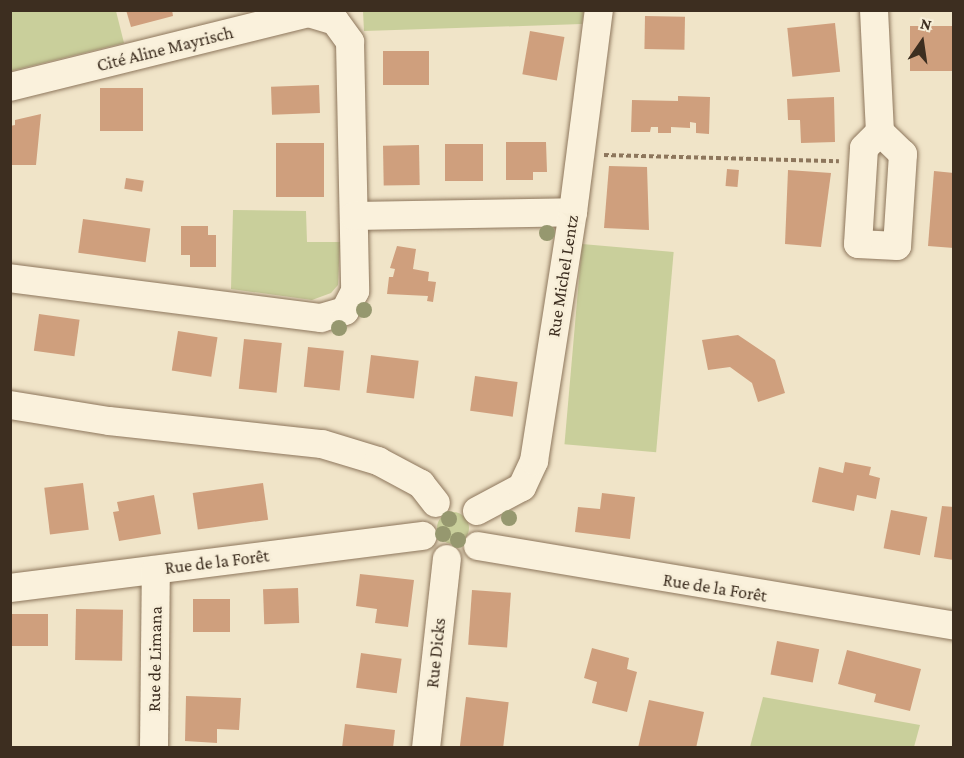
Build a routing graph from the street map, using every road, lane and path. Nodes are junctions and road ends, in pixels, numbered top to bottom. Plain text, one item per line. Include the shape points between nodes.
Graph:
1 (598, 10) edge
2 (874, 10) edge
3 (10, 87) edge
4 (880, 132) dead end
5 (591, 155) dead end
6 (842, 162) dead end
7 (573, 212) junction
8 (354, 216) junction
9 (10, 278) edge
10 (10, 405) edge
11 (436, 503) junction
12 (477, 512) junction
13 (423, 536) junction
14 (478, 546) junction
15 (447, 559) junction
16 (156, 570) junction
17 (10, 588) edge
18 (954, 626) edge
19 (154, 747) edge
20 (426, 747) edge

1 - 7 street, Rue Michel Lentz
2 - 4 street
3 - 8 street, Cité Aline Mayrisch via 309,13 335,21 350,42
5 - 6 path
7 - 8 street
7 - 12 street, Rue Michel Lentz via 534,461 522,487
8 - 9 street, Cité Aline Mayrisch via 355,291 345,311 321,318
10 - 11 street via 109,421 322,444 378,461 413,479
11 - 12 street via 451,499 466,502
11 - 13 street via 424,518
12 - 14 street via 483,529
13 - 15 street via 431,551
13 - 16 street, Rue de la Forêt
14 - 15 street via 464,557
14 - 18 street, Rue de la Forêt
15 - 20 street, Rue Dicks
16 - 17 street, Rue de la Forêt
16 - 19 street, Rue de Limana

